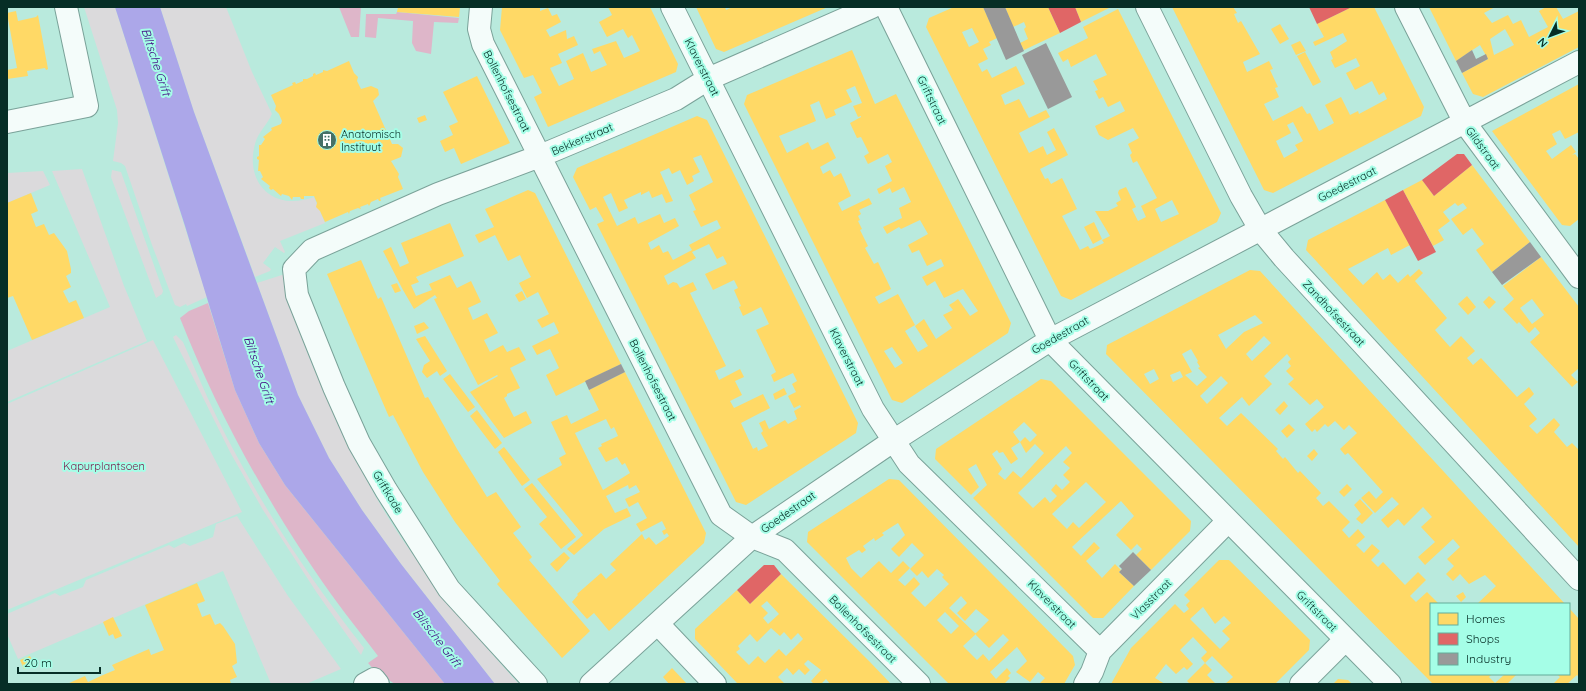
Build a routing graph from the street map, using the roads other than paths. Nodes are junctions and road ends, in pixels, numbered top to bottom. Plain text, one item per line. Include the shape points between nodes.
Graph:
1 (66, 7) edge
2 (481, 7) edge
3 (672, 7) edge
4 (872, 7) edge
5 (886, 7) edge
6 (1147, 7) edge
7 (1406, 7) edge
8 (1579, 62) edge
9 (708, 80) junction
10 (7, 122) edge
11 (1465, 123) junction
12 (540, 156) junction
13 (1260, 229) junction
14 (1571, 251) edge
15 (294, 269) joint
16 (1579, 277) edge
17 (1050, 340) junction
18 (893, 441) junction
19 (1228, 521) junction
20 (752, 537) junction
21 (1579, 579) edge
22 (658, 624) junction
23 (1345, 640) junction
24 (1100, 651) junction
25 (536, 684) edge
26 (591, 684) edge
27 (714, 684) edge
28 (918, 684) edge
29 (1085, 684) edge
30 (1301, 684) edge
31 (1390, 684) edge

1 - 10 street via 87,106
2 - 12 street, Bollenhofsestraat via 479,29 483,44
3 - 9 street, Klaverstraat
4 - 9 street, Bekkerstraat
5 - 17 street, Griftstraat
6 - 13 street, Zandhofsestraat
7 - 11 street, Gildstraat
8 - 11 street, Goedestraat
9 - 12 street, Bekkerstraat via 676,99
9 - 18 street, Klaverstraat via 870,402
11 - 13 street, Goedestraat
11 - 14 street, Gildstraat
12 - 15 street, Bekkerstraat via 438,194 312,250
12 - 20 street, Bollenhofsestraat via 721,515
13 - 17 street, Goedestraat
13 - 21 street, Zandhofsestraat
14 - 16 street, Gildstraat
15 - 25 street, Griftkade via 297,295 334,387 359,443 386,490 449,589
17 - 18 street, Goedestraat
17 - 19 street, Griftstraat
18 - 20 street, Goedestraat
18 - 24 street, Klaverstraat via 909,464
19 - 23 street, Griftstraat
19 - 24 street, Vlasstraat
20 - 22 street, Goedestraat
20 - 28 street, Bollenhofsestraat via 785,550
22 - 26 street, Goedestraat
22 - 27 street
23 - 30 street
23 - 31 street, Griftstraat
24 - 29 street, Vlasstraat

